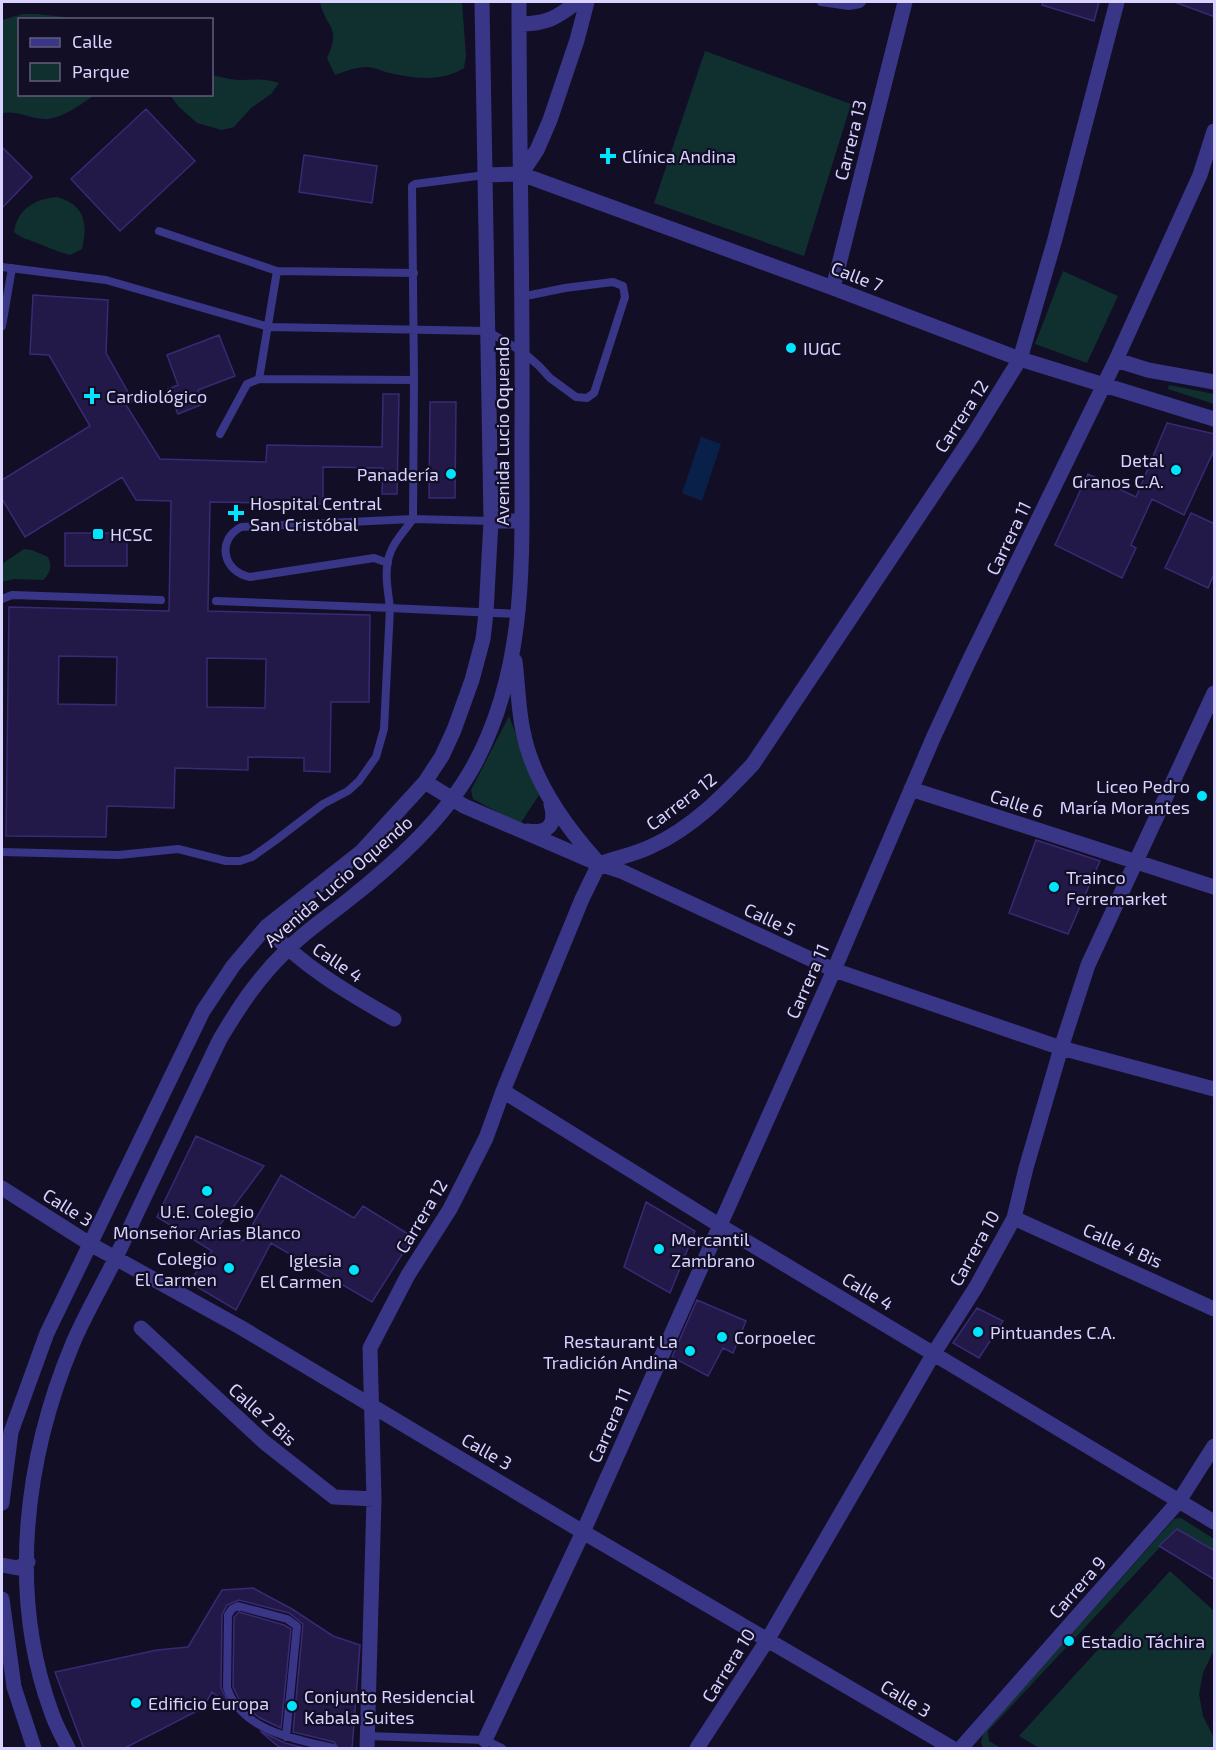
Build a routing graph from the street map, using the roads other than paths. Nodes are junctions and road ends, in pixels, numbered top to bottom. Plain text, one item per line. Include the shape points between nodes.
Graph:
1 (482, 2) edge
2 (519, 2) edge
3 (577, 2) edge
4 (587, 2) edge
5 (821, 2) edge
6 (862, 2) edge
7 (905, 2) edge
8 (1117, 2) edge
9 (519, 24) junction
10 (1215, 130) edge
11 (521, 174) junction
12 (485, 175) junction
13 (159, 231) dead end
14 (2, 267) edge
15 (12, 268) junction
16 (277, 271) junction
17 (414, 273) junction
18 (833, 288) junction
19 (521, 297) junction
20 (2, 326) edge
21 (269, 327) junction
22 (414, 331) junction
23 (488, 331) junction
24 (523, 352) junction
25 (1020, 359) junction
26 (1116, 360) junction
27 (259, 379) junction
28 (414, 380) junction
29 (1215, 382) edge
30 (1104, 386) junction
31 (1215, 419) edge
32 (220, 434) dead end
33 (413, 519) junction
34 (491, 521) junction
35 (521, 521) junction
36 (388, 563) junction
37 (2, 599) edge
38 (161, 600) dead end
39 (216, 601) dead end
40 (390, 608) junction
41 (486, 613) junction
42 (518, 614) junction
43 (514, 651) junction
44 (1215, 693) edge
45 (425, 782) junction
46 (910, 789) junction
47 (452, 798) junction
48 (551, 801) junction
49 (519, 830) junction
50 (2, 852) edge
51 (1136, 863) junction
52 (598, 864) junction
53 (1215, 886) edge
54 (266, 927) junction
55 (286, 950) junction
56 (834, 970) junction
57 (394, 1019) dead end
58 (1061, 1048) junction
59 (1215, 1089) edge
60 (503, 1091) junction
61 (2, 1188) edge
62 (1014, 1218) junction
63 (719, 1225) junction
64 (90, 1244) junction
65 (116, 1257) junction
66 (1215, 1309) edge
67 (141, 1328) dead end
68 (934, 1353) junction
69 (371, 1406) junction
70 (7, 1431) edge
71 (1215, 1446) edge
72 (374, 1499) junction
73 (1179, 1501) junction
74 (2, 1503) edge
75 (1215, 1522) edge
76 (583, 1532) junction
77 (28, 1562) junction
78 (2, 1565) edge
79 (2, 1599) edge
80 (768, 1639) junction
81 (286, 1737) junction
82 (485, 1740) junction
83 (367, 1742) edge
84 (34, 1749) edge
85 (68, 1749) edge
86 (333, 1749) edge
87 (502, 1749) edge
88 (698, 1749) edge
89 (952, 1749) edge
90 (961, 1749) edge

1 - 12 street, Avenida Lucio Oquendo
2 - 9 street, Avenida Lucio Oquendo
3 - 9 street via 558,17 537,24
4 - 11 street via 550,120
5 - 6 lane via 849,6
7 - 18 street, Carrera 13
8 - 25 street, Carrera 12
9 - 11 street, Avenida Lucio Oquendo
10 - 26 street, Carrera 11 via 1200,175
11 - 12 street, Calle 7
11 - 18 street, Calle 7
11 - 19 street, Avenida Lucio Oquendo
12 - 17 lane via 412,186
12 - 23 street, Avenida Lucio Oquendo
13 - 16 lane
14 - 15 lane
15 - 20 lane
15 - 21 lane via 106,280
16 - 17 lane
16 - 21 lane
17 - 22 lane
18 - 25 street, Calle 7
19 - 24 street, Avenida Lucio Oquendo
19 - 24 lane via 613,282 622,286 625,297 594,393 586,398 576,397
21 - 22 lane
21 - 27 lane
22 - 23 lane
22 - 28 lane
23 - 24 lane
23 - 34 street, Avenida Lucio Oquendo
24 - 35 street, Avenida Lucio Oquendo
25 - 30 street, Calle 7
25 - 52 street, Carrera 12 via 753,764 717,802 685,827 652,847
26 - 29 street
26 - 30 street, Carrera 11
27 - 28 lane
27 - 32 lane via 248,384
28 - 33 lane
30 - 31 street, Calle 7
30 - 46 street, Carrera 11
33 - 34 lane
33 - 36 lane via 392,549
33 - 36 lane via 242,527 231,535 225,550 232,569 250,577 374,558
34 - 35 street
34 - 41 street, Avenida Lucio Oquendo
35 - 42 street, Avenida Lucio Oquendo
36 - 40 lane
37 - 38 lane via 12,595
39 - 40 lane
40 - 41 lane
40 - 50 lane via 384,729 376,757 348,790 252,857 226,861 178,849 119,855
41 - 42 lane
41 - 45 street, Avenida Lucio Oquendo via 483,639 457,722
42 - 43 street, Avenida Lucio Oquendo
43 - 47 street, Avenida Lucio Oquendo via 497,714 473,767
43 - 48 street via 523,731
44 - 51 street, Carrera 10
45 - 47 street, Calle 5
45 - 54 street, Avenida Lucio Oquendo via 361,852
46 - 51 street, Calle 6
46 - 56 street, Carrera 11
47 - 49 street, Calle 5
47 - 55 street, Avenida Lucio Oquendo via 431,824 366,886
48 - 49 street via 554,813 549,826 537,832
48 - 52 street
49 - 52 street, Calle 5
51 - 53 street, Calle 6
51 - 58 street, Carrera 10 via 1088,965
52 - 56 street, Calle 5 via 621,871
52 - 60 street, Carrera 12
54 - 55 street, Calle 4
54 - 64 street, Avenida Lucio Oquendo via 203,1011
55 - 57 street, Calle 4
55 - 65 street, Avenida Lucio Oquendo via 243,1000 220,1040
56 - 58 street, Calle 5
56 - 63 street, Carrera 11
58 - 59 street, Calle 5
58 - 62 street, Carrera 10
60 - 63 street, Calle 4
60 - 69 street, Carrera 12 via 486,1138 450,1209 408,1275 370,1348
61 - 64 street, Calle 3
62 - 66 street, Calle 4 Bis
62 - 68 street, Carrera 10
63 - 68 street, Calle 4
63 - 76 street, Carrera 11
64 - 65 street, Calle 3
64 - 70 street, Avenida Lucio Oquendo
65 - 69 street, Calle 3
65 - 77 street, Avenida Lucio Oquendo via 73,1342 45,1423 34,1466
67 - 72 street, Calle 2 Bis via 264,1442 334,1497
68 - 73 street, Calle 4
68 - 80 street, Carrera 10
69 - 72 street, Carrera 12
69 - 76 street, Calle 3
70 - 74 street, Avenida Lucio Oquendo
71 - 73 street, Carrera 9
72 - 83 street, Carrera 12
73 - 75 street, Calle 4
73 - 90 street, Carrera 9
76 - 80 street, Calle 3
76 - 82 street, Carrera 11
77 - 78 street via 18,1568
77 - 85 street, Avenida Lucio Oquendo via 28,1606 37,1662 51,1713
79 - 84 street via 14,1687
80 - 88 street, Carrera 10
80 - 89 street, Calle 3
81 - 81 lane via 257,1724 231,1699 227,1688 228,1615 238,1606 287,1619 297,1626
81 - 86 lane
82 - 83 lane
82 - 87 lane

